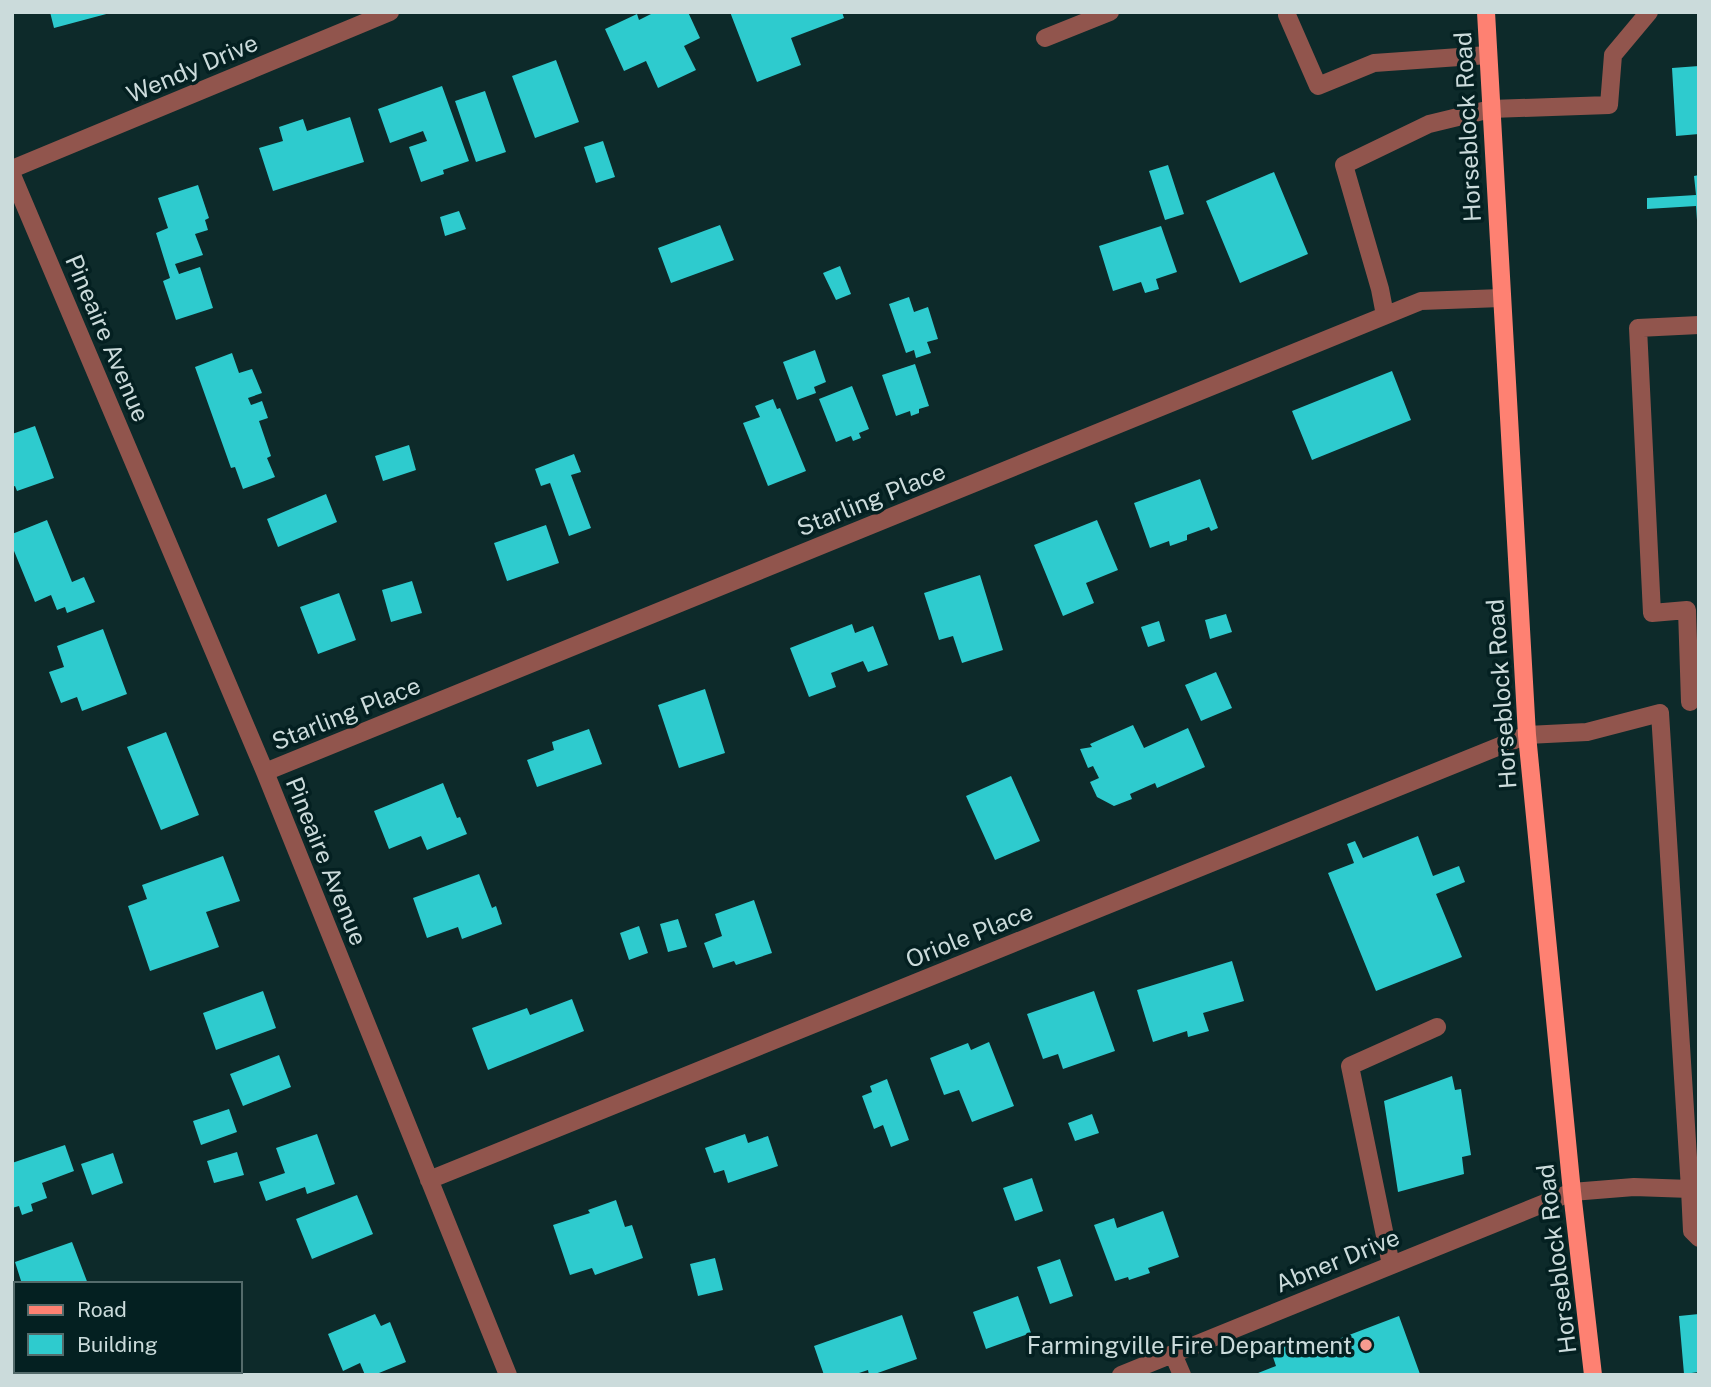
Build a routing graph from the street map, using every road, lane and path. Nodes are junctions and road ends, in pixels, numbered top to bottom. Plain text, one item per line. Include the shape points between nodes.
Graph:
1 (390, 12) edge
2 (1110, 12) edge
3 (1486, 12) edge
4 (1649, 12) edge
5 (1287, 15) dead end
6 (1045, 38) dead end
7 (1488, 55) junction
8 (1492, 109) junction
9 (12, 169) edge
10 (12, 176) edge
11 (1501, 299) junction
12 (1385, 315) junction
13 (1699, 325) edge
14 (1693, 609) edge
15 (1694, 700) edge
16 (1660, 713) junction
17 (1527, 735) junction
18 (265, 772) junction
19 (1437, 1027) dead end
20 (429, 1180) junction
21 (1694, 1187) edge
22 (1572, 1192) junction
23 (1699, 1238) edge
24 (1391, 1265) junction
25 (1173, 1354) junction
26 (1595, 1373) edge
27 (508, 1375) edge
28 (1121, 1375) edge
29 (1182, 1375) edge

1 - 9 street, Wendy Drive
2 - 6 street
3 - 7 main road, Horseblock Road
4 - 8 street via 1613,55 1609,105
5 - 7 street via 1318,86 1374,63
7 - 8 main road, Horseblock Road
8 - 11 main road, Horseblock Road
8 - 12 street via 1429,124 1344,165
10 - 18 street, Pineaire Avenue
11 - 12 street, Starling Place via 1421,301
11 - 17 main road, Horseblock Road
12 - 18 street, Starling Place
13 - 14 street via 1638,328 1652,613
14 - 15 street
15 - 16 street, Oriole Place
16 - 17 street, Oriole Place via 1587,732
16 - 21 street
17 - 20 street, Oriole Place
17 - 22 main road, Horseblock Road
18 - 20 street, Pineaire Avenue
19 - 24 street via 1350,1066
20 - 27 street, Pineaire Avenue
21 - 22 street, Abner Drive
21 - 23 street via 1692,1231
22 - 24 street, Abner Drive
22 - 26 main road, Horseblock Road
24 - 25 street, Abner Drive
25 - 28 street, Abner Drive
25 - 29 street

